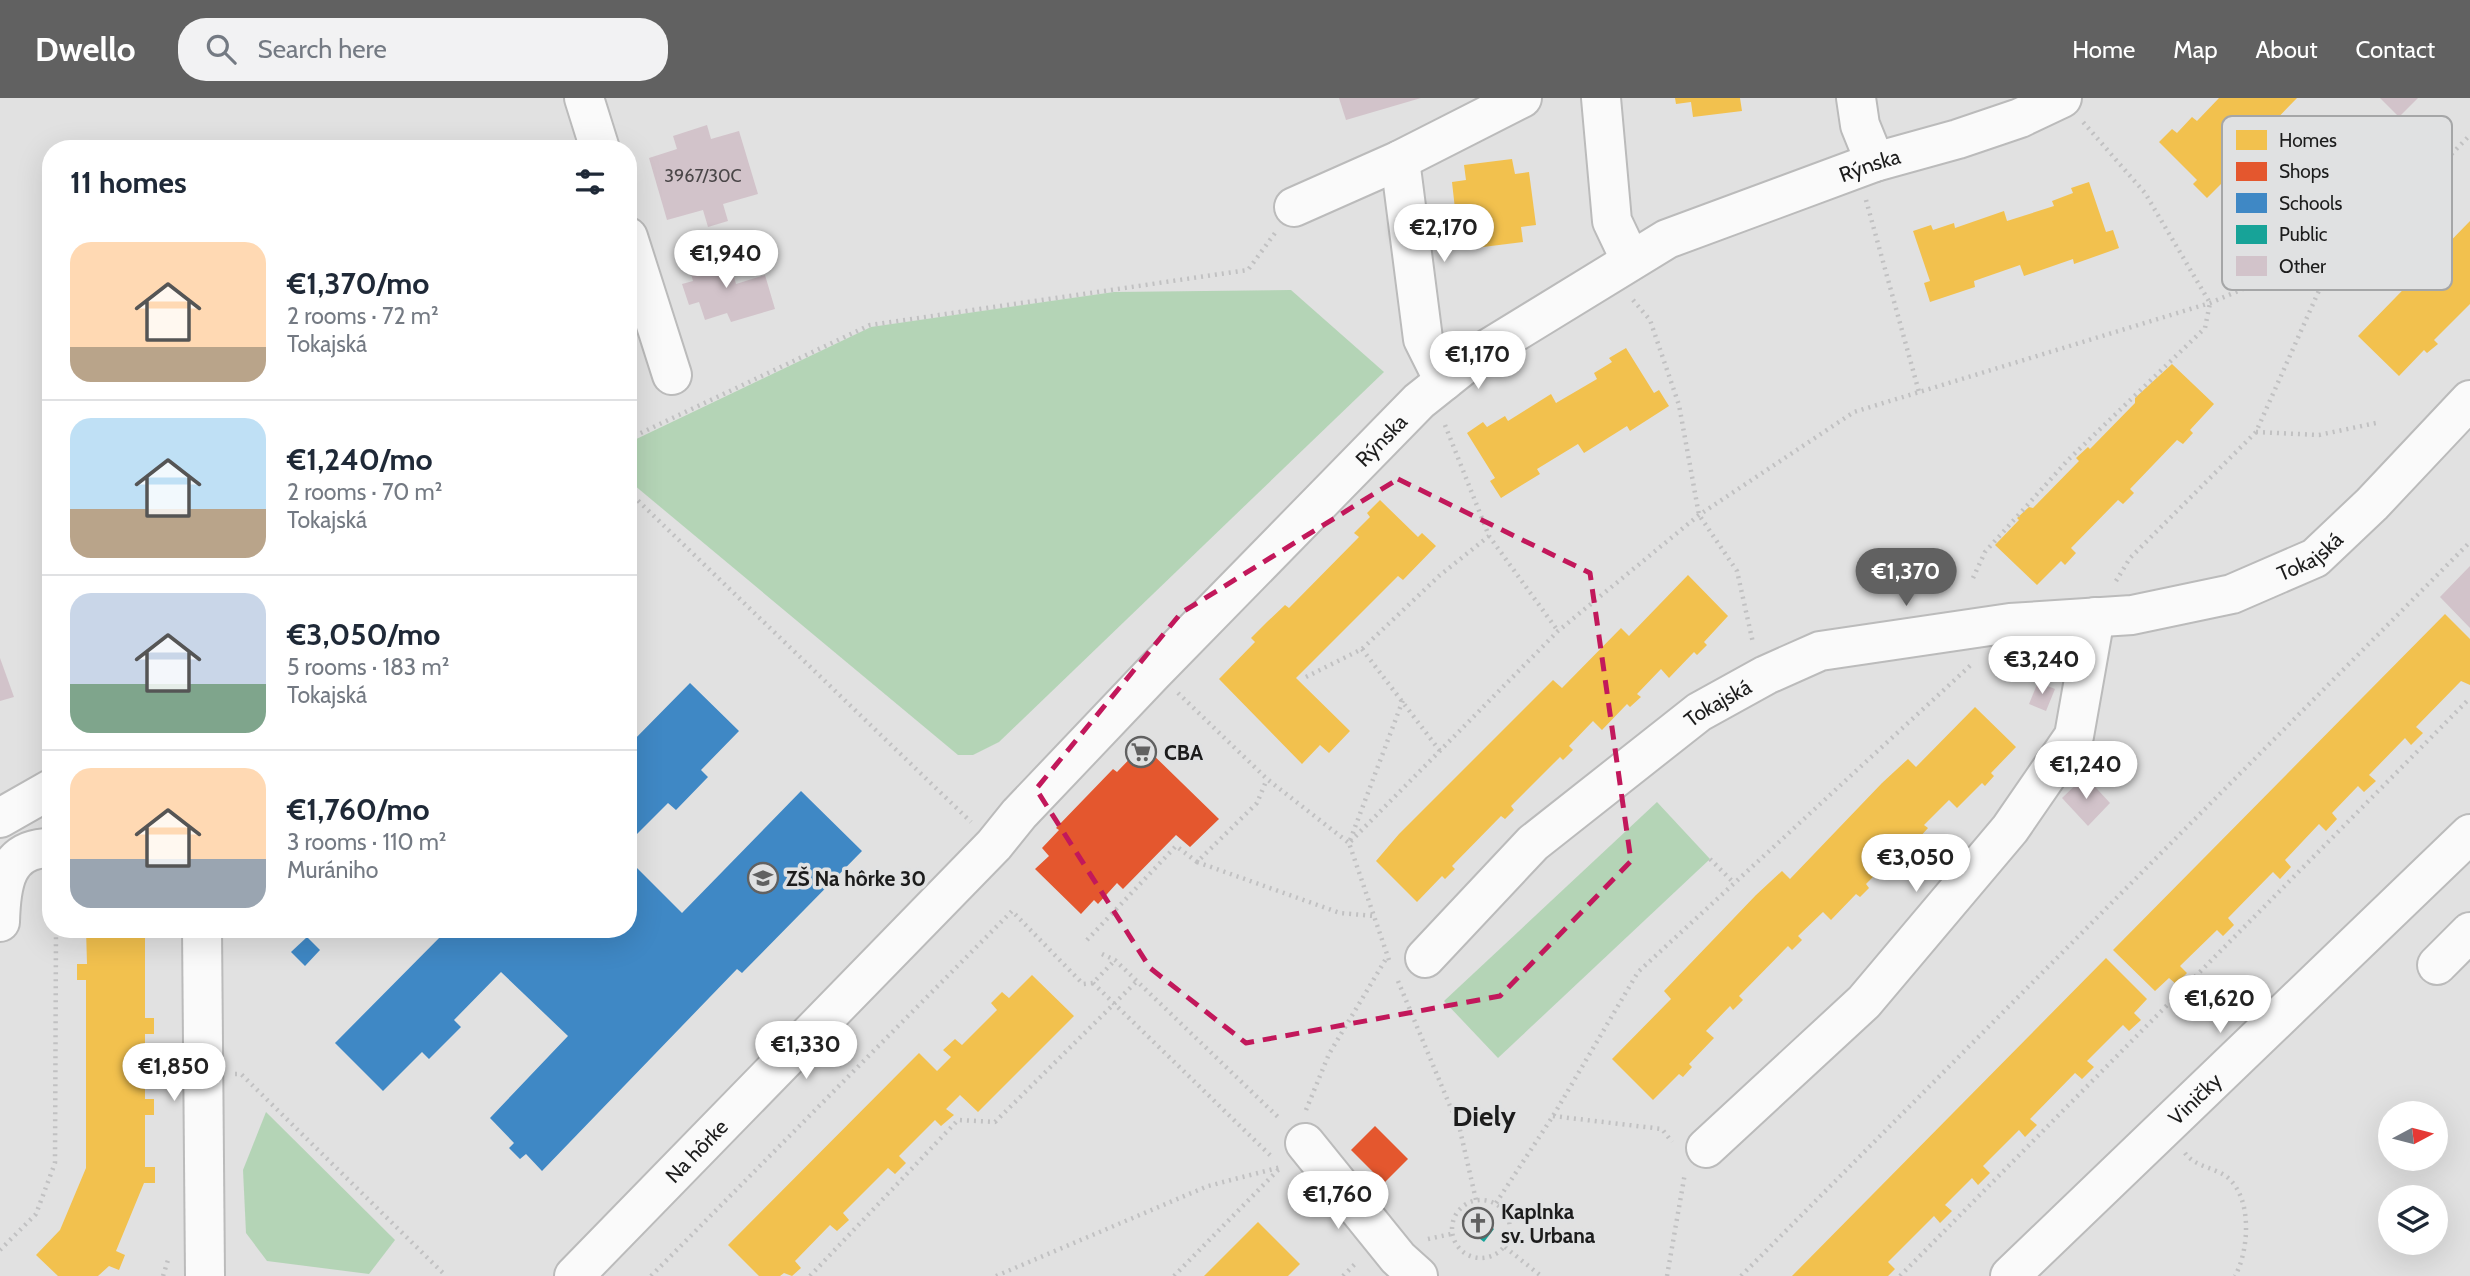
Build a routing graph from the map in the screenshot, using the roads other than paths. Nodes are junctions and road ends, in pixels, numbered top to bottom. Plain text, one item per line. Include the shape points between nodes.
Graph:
1 (584, 98) edge
2 (1522, 98) edge
3 (1601, 98) edge
4 (1856, 98) edge
5 (2062, 98) edge
6 (597, 140) edge
7 (1400, 160) junction
8 (1866, 165) junction
9 (1294, 207) road end
10 (637, 265) edge
11 (1620, 265) junction
12 (672, 374) dead end
13 (1431, 391) junction
14 (2470, 400) edge
15 (2095, 617) junction
16 (42, 794) edge
17 (0, 818) edge
18 (2470, 834) edge
19 (994, 845) joint
20 (22, 847) edge
21 (0, 922) edge
22 (2470, 932) edge
23 (202, 938) edge
24 (2437, 965) dead end
25 (1405, 968) road end
26 (1690, 1153) road end
27 (1293, 1155) road end
28 (205, 1276) edge
29 (575, 1276) edge
30 (1418, 1276) edge
31 (2010, 1276) edge

1 - 6 street
2 - 7 street
3 - 11 street
4 - 8 street
5 - 8 street, Rýnska via 1971,135
7 - 9 street
7 - 13 street
8 - 11 street, Rýnska via 1667,239
10 - 12 street
11 - 13 street, Rýnska via 1473,358
13 - 19 street, Rýnska via 1153,673
14 - 15 street, Tokajská via 2315,558 2232,594 2132,615
15 - 25 street, Tokajská via 2010,623 1821,651 1766,675 1699,712 1533,843
15 - 26 street via 2074,736 2010,829 1864,1002
16 - 17 street
18 - 31 street, Viničky
19 - 29 street, Na hôrke
20 - 21 street via 1,885
22 - 24 street
23 - 28 street
27 - 30 street

